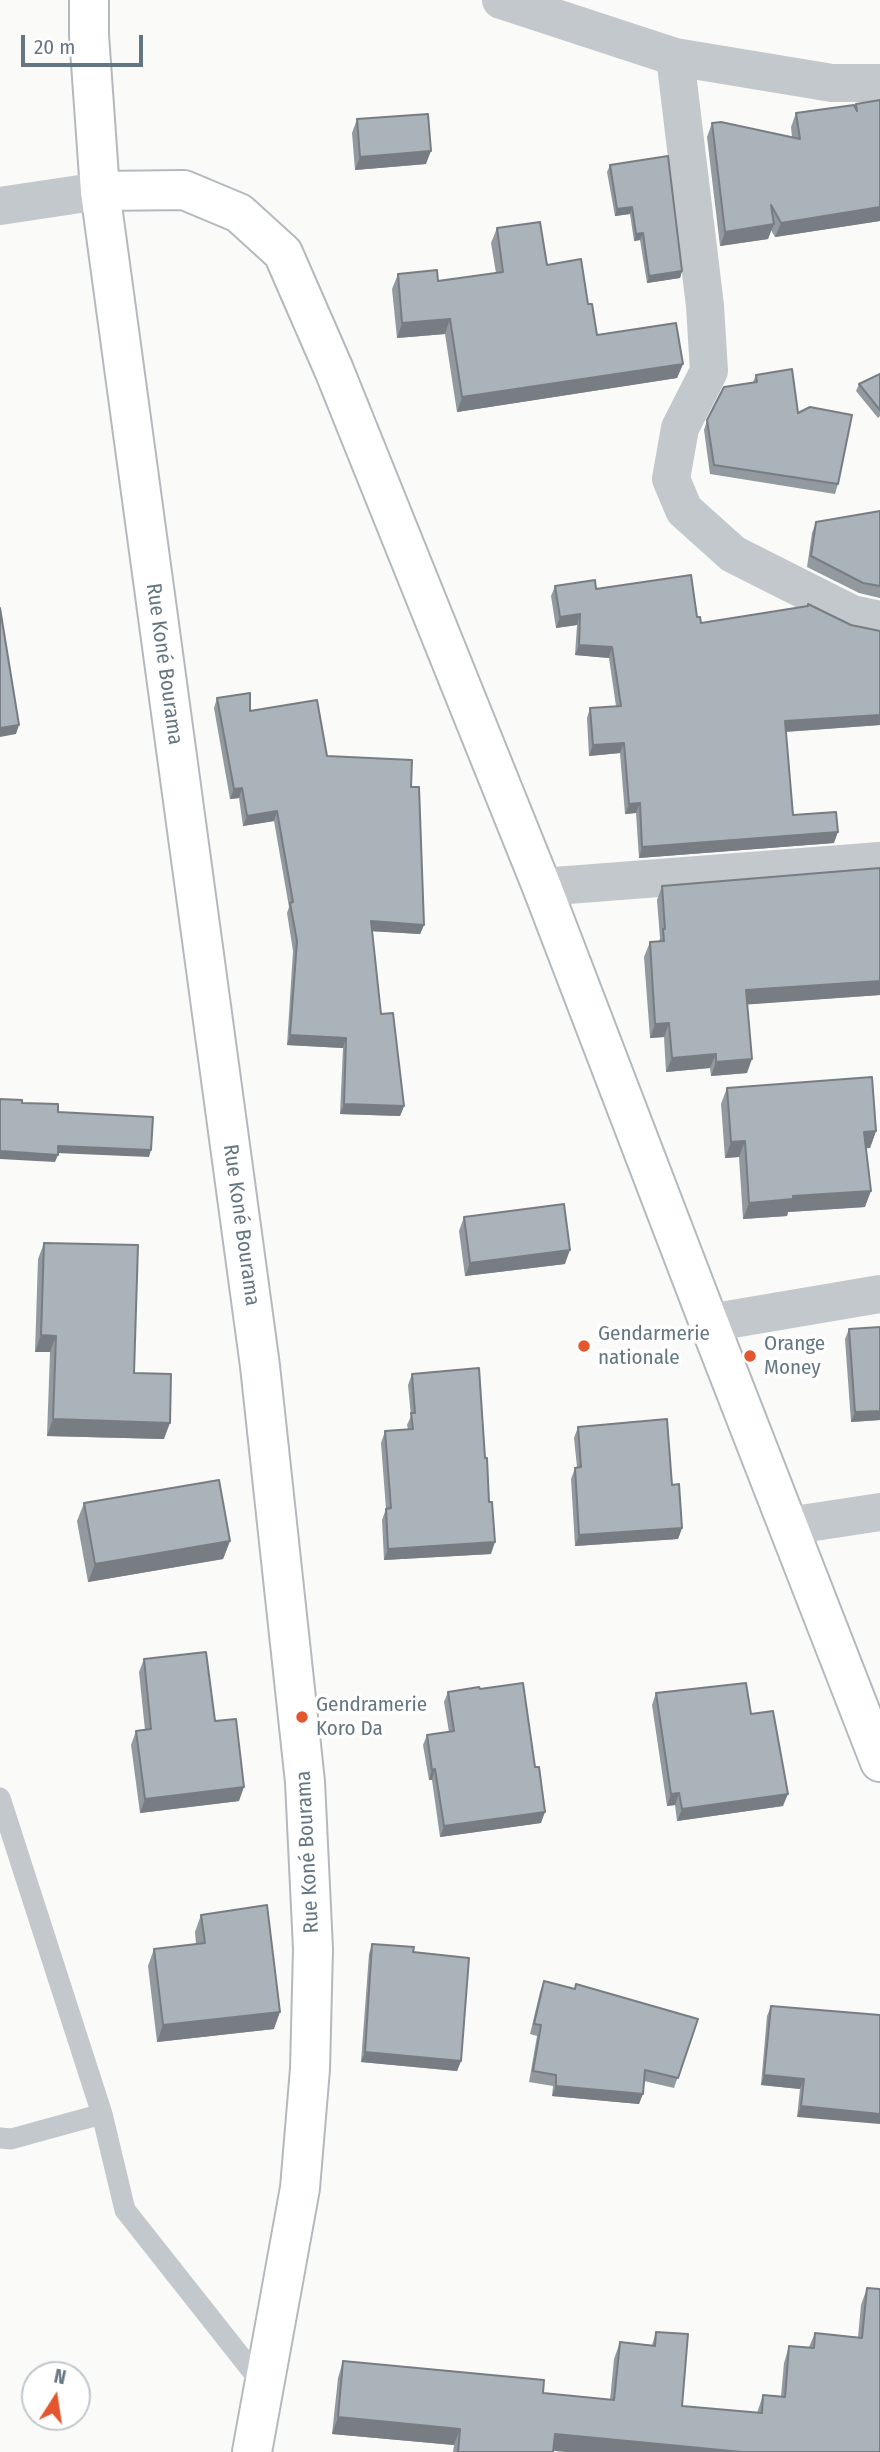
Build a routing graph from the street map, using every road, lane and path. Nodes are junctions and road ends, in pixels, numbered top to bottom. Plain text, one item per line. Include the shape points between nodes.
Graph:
1 (89, 0) edge
2 (501, 0) edge
3 (675, 57) junction
4 (880, 83) edge
5 (100, 191) junction
6 (0, 206) edge
7 (880, 620) edge
8 (880, 862) edge
9 (542, 887) junction
10 (880, 1294) edge
11 (709, 1323) junction
12 (880, 1512) edge
13 (788, 1526) junction
14 (880, 1762) edge
15 (0, 1798) edge
16 (102, 2114) junction
17 (0, 2138) edge
18 (264, 2386) junction
19 (252, 2452) edge

1 - 5 main road, Rue Koné Bourama
2 - 3 street
3 - 4 street via 832,83
3 - 7 street via 709,371 680,428 671,479 684,510 733,554 852,614
5 - 6 street
5 - 9 main road via 184,190 239,213 283,253
5 - 18 main road, Rue Koné Bourama via 260,1366 305,1782 313,1949 310,2069 300,2188
8 - 9 street
9 - 11 main road
10 - 11 street
11 - 13 main road
12 - 13 street
13 - 14 main road
15 - 16 lane
16 - 17 lane
16 - 18 lane via 125,2210
18 - 19 main road, Rue Koné Bourama

